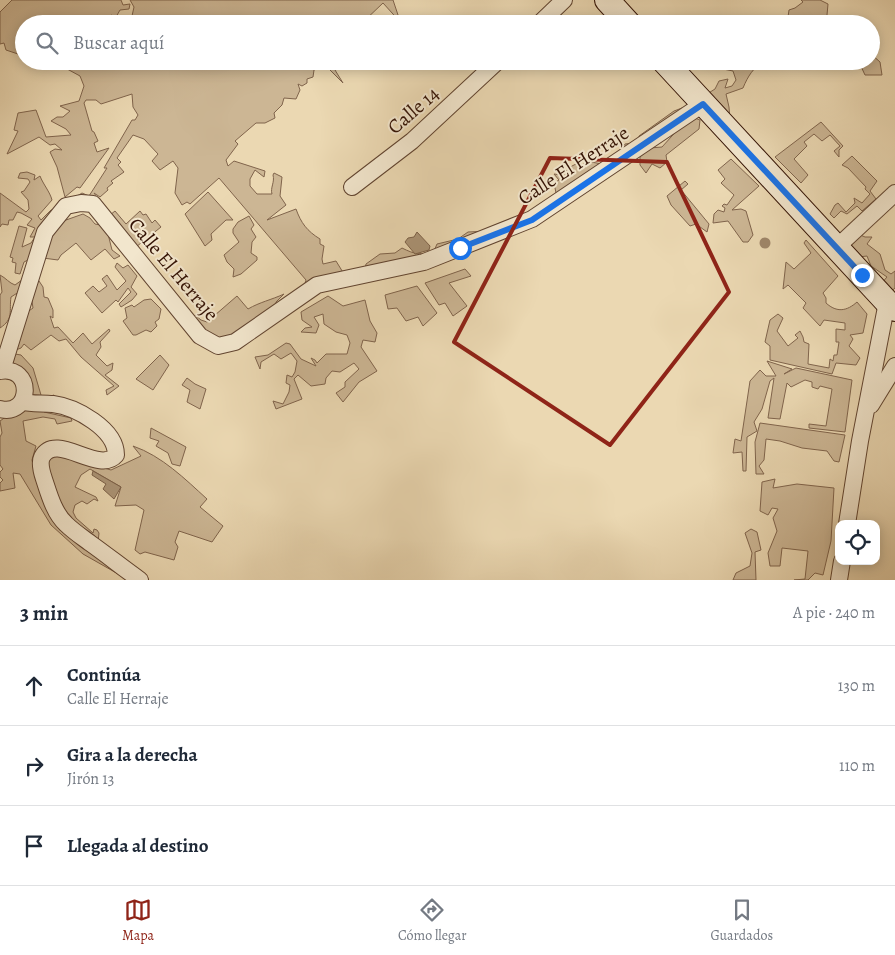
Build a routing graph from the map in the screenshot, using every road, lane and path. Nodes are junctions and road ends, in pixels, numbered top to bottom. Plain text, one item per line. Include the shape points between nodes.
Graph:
1 (564, 0) edge
2 (607, 0) edge
3 (548, 15) edge
4 (621, 15) edge
5 (488, 70) edge
6 (672, 70) edge
7 (703, 104) junction
8 (352, 187) dead end
9 (895, 193) edge
10 (836, 248) junction
11 (891, 306) edge
12 (895, 366) edge
13 (1, 370) edge
14 (22, 402) junction
15 (0, 410) edge
16 (866, 413) junction
17 (848, 520) edge
18 (841, 565) edge
19 (140, 580) edge
20 (839, 580) edge

1 - 3 street
2 - 4 street
5 - 8 street, Calle 14 via 412,141
6 - 7 street
7 - 10 street
7 - 13 street, Calle El Herraje via 532,220 424,262 316,285 235,342 218,346 200,336 93,204 66,206 45,232
9 - 10 street
10 - 11 street
11 - 16 street
12 - 16 street
13 - 14 street, Calle El Herraje via 15,372 20,377 25,389
14 - 15 street via 11,410
14 - 19 street via 73,409 93,420 107,433 116,448 112,459 104,461 51,449 41,459 41,470 49,494 65,523
16 - 17 street
18 - 20 street

